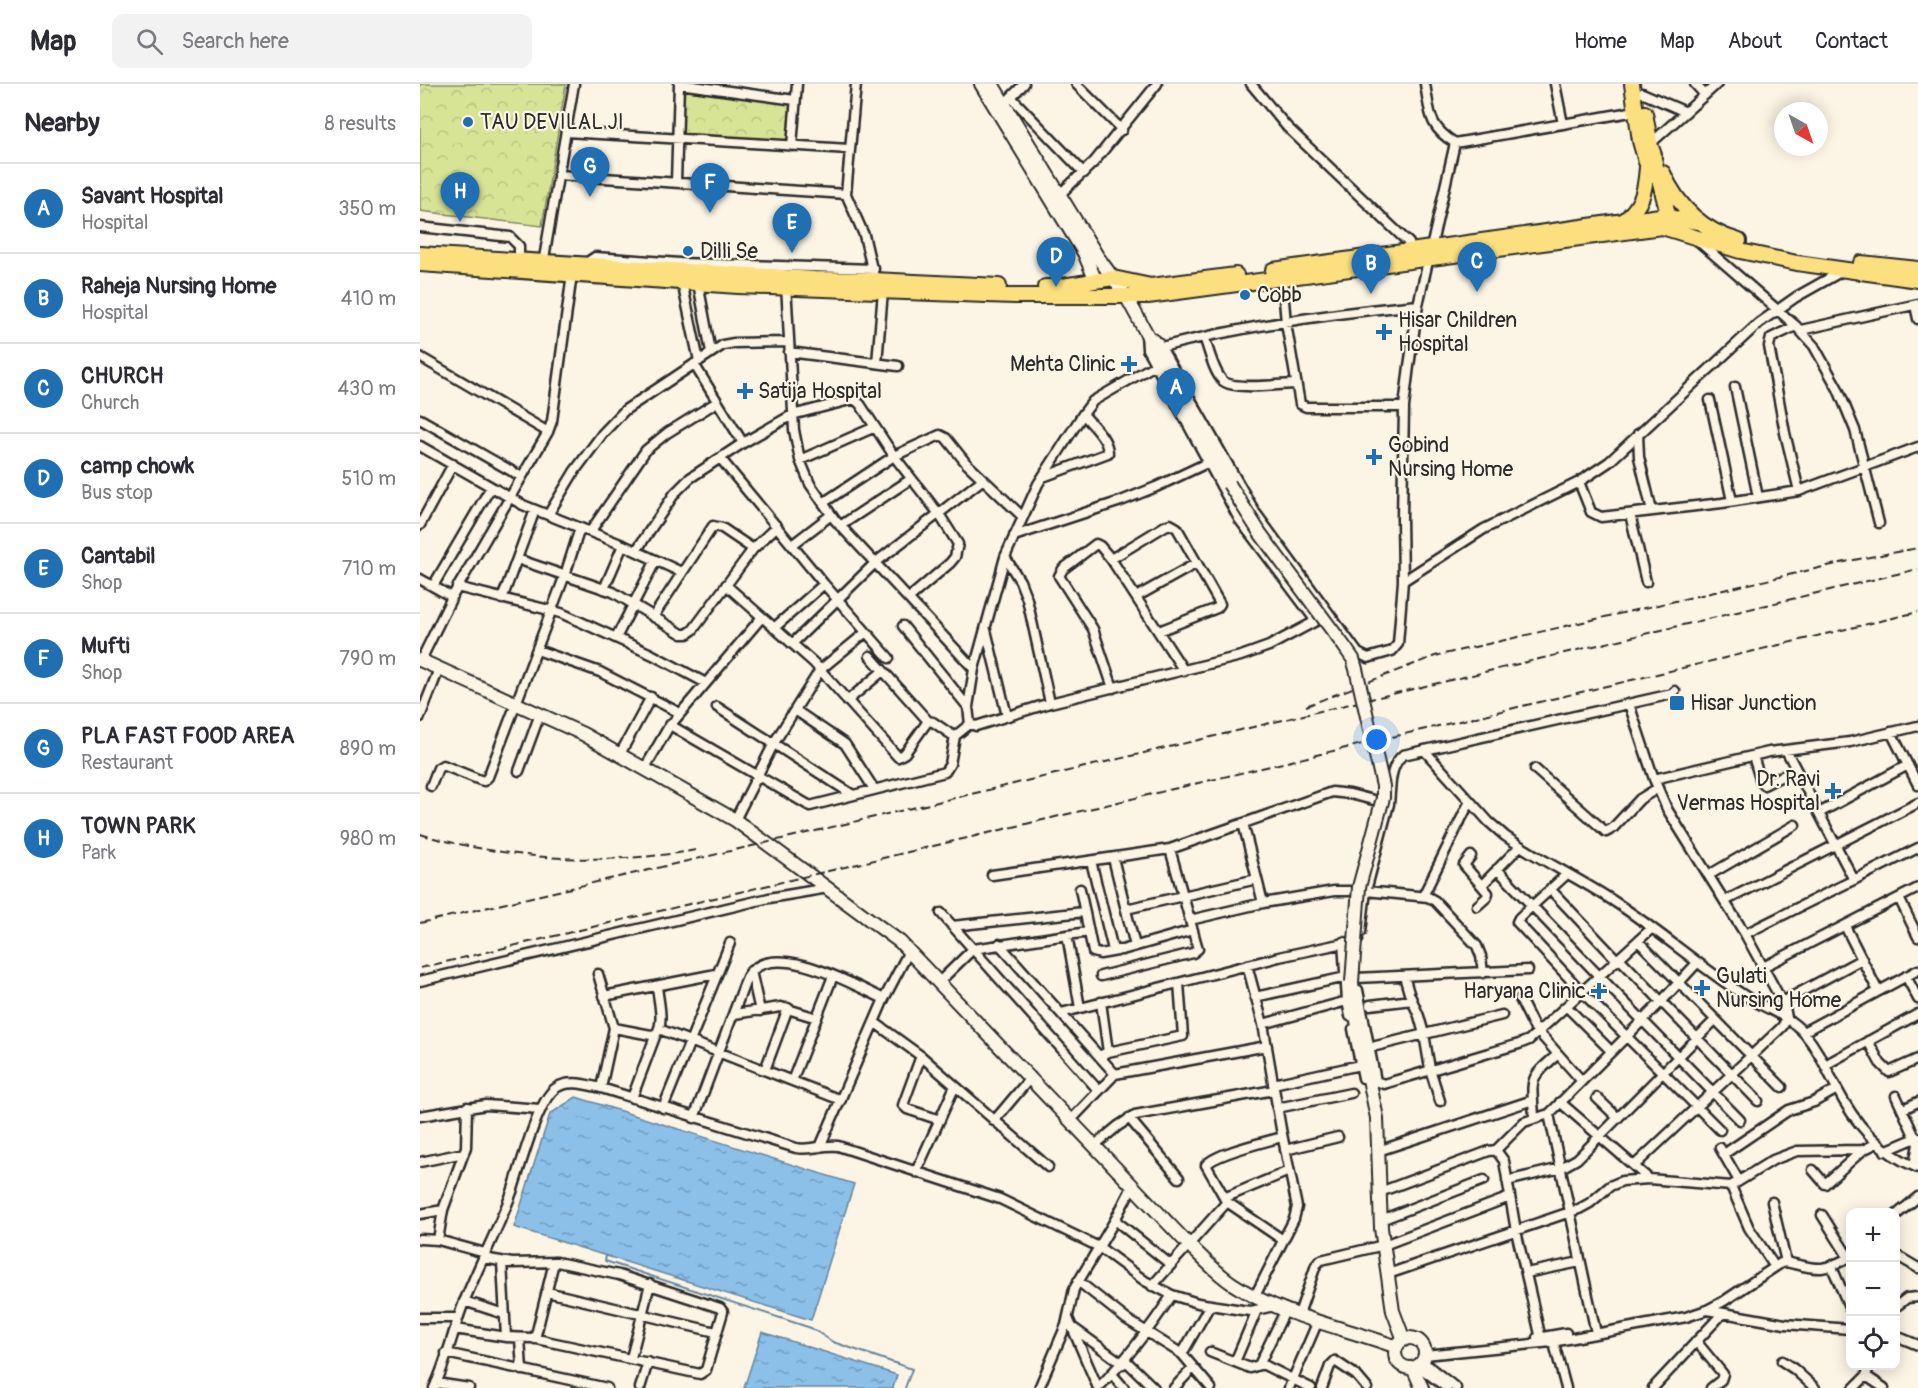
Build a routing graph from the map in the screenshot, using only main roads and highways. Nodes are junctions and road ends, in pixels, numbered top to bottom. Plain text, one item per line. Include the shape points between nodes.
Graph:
1 (1638, 87) edge
2 (1650, 146) junction
3 (1647, 167) junction
4 (1664, 220) junction
5 (1623, 222) junction
6 (1695, 229) junction
7 (1431, 253) junction
8 (420, 254) edge
9 (1414, 255) junction
10 (420, 264) edge
11 (543, 267) junction
12 (1918, 268) edge
13 (1918, 280) edge
14 (785, 283) junction
15 (875, 283) junction

1 - 2 main road
1 - 3 main road via 1636,111
2 - 4 main road
2 - 6 main road
3 - 4 main road
3 - 5 main road via 1642,198 1635,212
4 - 5 main road
4 - 6 main road
4 - 7 main road
5 - 7 main road
6 - 12 main road via 1800,257
6 - 13 main road via 1740,250 1774,258
7 - 9 main road
8 - 11 main road via 519,260
9 - 15 main road via 1151,286 1113,278 1056,288
9 - 15 main road via 1148,297 1014,296
10 - 11 main road
11 - 14 main road via 586,266
11 - 14 main road via 572,274 682,282
14 - 15 main road

